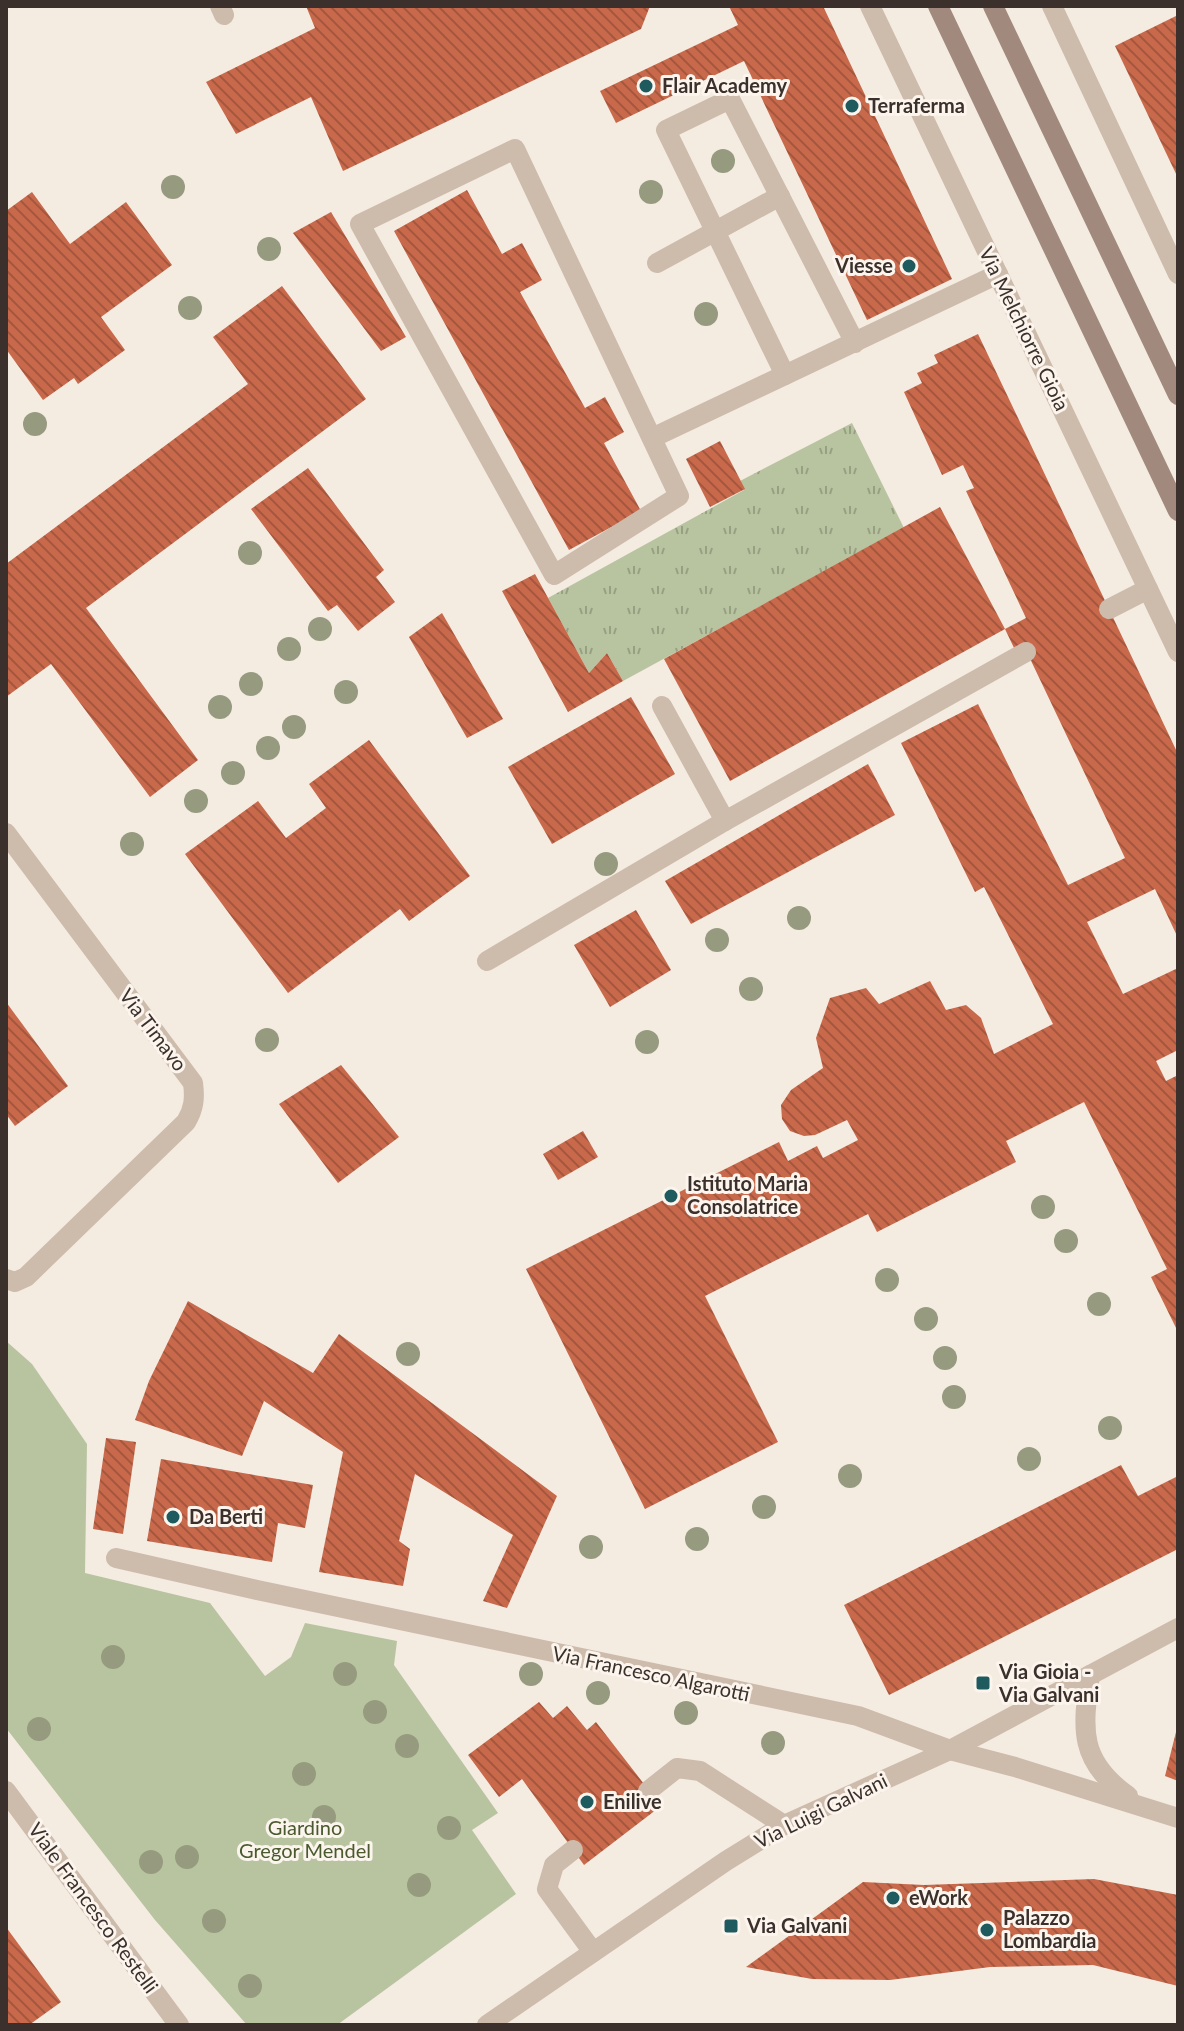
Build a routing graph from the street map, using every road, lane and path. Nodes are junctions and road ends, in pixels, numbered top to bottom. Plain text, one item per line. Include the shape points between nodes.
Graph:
1 (870, 6) edge
2 (938, 6) edge
3 (993, 6) edge
4 (1052, 6) edge
5 (780, 196) junction
6 (715, 230) junction
7 (657, 263) dead end
8 (998, 274) junction
9 (1178, 274) edge
10 (855, 343) junction
11 (785, 375) junction
12 (1178, 395) edge
13 (652, 438) junction
14 (1178, 511) edge
15 (1148, 589) junction
16 (1109, 609) dead end
17 (1026, 652) dead end
18 (1178, 652) edge
19 (662, 706) dead end
20 (725, 821) junction
21 (6, 833) edge
22 (487, 961) dead end
23 (11, 1280) edge
24 (116, 1558) dead end
25 (1178, 1628) edge
26 (1090, 1675) junction
27 (950, 1750) junction
28 (6, 1791) edge
29 (648, 1791) dead end
30 (1141, 1806) junction
31 (1178, 1818) edge
32 (784, 1825) junction
33 (573, 1850) dead end
34 (593, 1952) junction
35 (179, 2025) edge
36 (487, 2025) edge

1 - 8 street, Via Melchiorre Gioia
2 - 14 main road
3 - 12 main road
4 - 9 street
5 - 6 street
5 - 6 street via 730,99 666,130
5 - 10 street
6 - 7 street
6 - 11 street
8 - 10 street
8 - 15 street, Via Melchiorre Gioia
10 - 11 street
11 - 13 street
13 - 13 street via 679,496 554,575 360,224 515,149
15 - 16 street
15 - 18 street, Via Melchiorre Gioia
17 - 20 street
19 - 20 street
20 - 22 street
21 - 23 street, Via Timavo via 193,1083 195,1098 186,1122 26,1277
24 - 27 street, Via Francesco Algarotti via 858,1716
25 - 26 street, Via Luigi Galvani
26 - 27 street, Via Luigi Galvani
26 - 30 street via 1083,1721 1092,1760 1106,1779
27 - 30 street, Via Francesco Algarotti
27 - 32 street, Via Luigi Galvani
28 - 35 street, Viale Francesco Restelli
29 - 32 street via 677,1768 700,1771
30 - 31 street, Via Francesco Algarotti
32 - 34 street, Via Luigi Galvani
33 - 34 street via 554,1865 547,1889
34 - 36 street, Via Luigi Galvani

